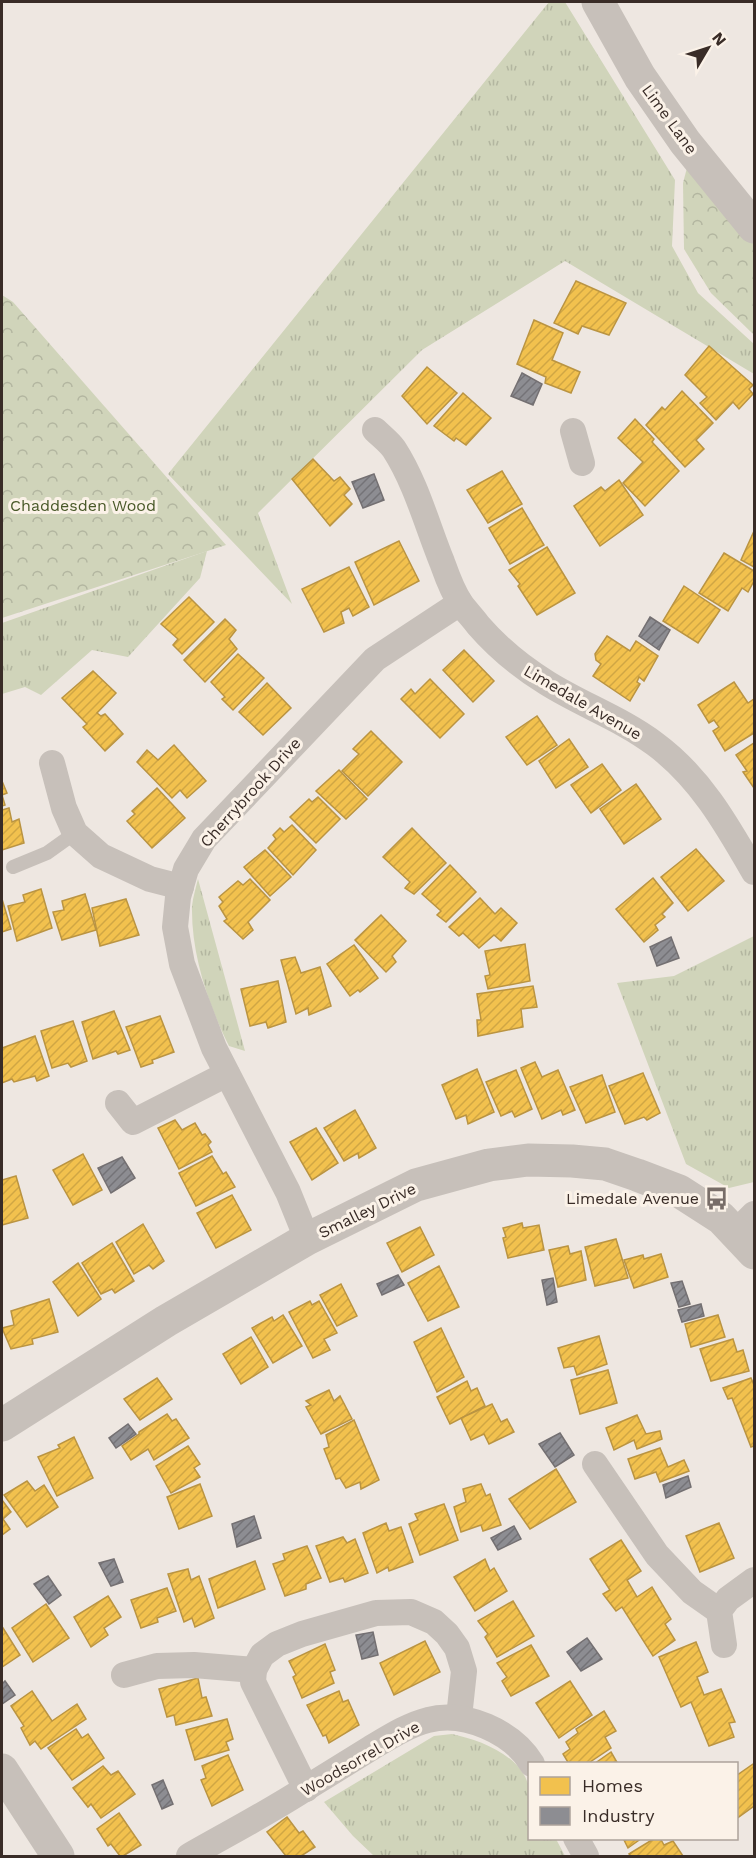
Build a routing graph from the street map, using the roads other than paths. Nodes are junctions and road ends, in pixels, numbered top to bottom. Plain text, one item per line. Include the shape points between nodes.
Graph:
1 (598, 2) edge
2 (754, 227) edge
3 (375, 430) dead end
4 (573, 430) dead end
5 (582, 464) dead end
6 (460, 603) junction
7 (52, 764) dead end
8 (75, 833) junction
9 (13, 867) dead end
10 (754, 872) edge
11 (181, 887) junction
12 (227, 1074) junction
13 (118, 1102) dead end
14 (748, 1233) edge
15 (307, 1239) junction
16 (2, 1425) edge
17 (595, 1464) dead end
18 (754, 1580) edge
19 (719, 1611) junction
20 (724, 1645) dead end
21 (254, 1670) junction
22 (124, 1675) dead end
23 (459, 1717) junction
24 (531, 1762) edge
25 (2, 1770) edge
26 (306, 1789) junction
27 (577, 1840) edge
28 (58, 1857) edge
29 (189, 1857) edge
30 (586, 1857) edge

1 - 2 street, Lime Lane via 639,77
3 - 6 street, Limedale Avenue via 393,447 413,486
4 - 5 street
6 - 10 street, Limedale Avenue via 519,664 638,732 687,773 711,801
6 - 11 street, Cherrybrook Drive via 375,659 204,839 186,869
7 - 8 street
8 - 9 lane via 46,853
8 - 11 street via 101,856 150,879
11 - 12 street, Cherrybrook Drive via 175,927 182,964
12 - 13 street via 133,1122
12 - 15 street, Cherrybrook Drive via 288,1192
14 - 15 street, Smalley Drive via 679,1191 605,1164 528,1160 489,1165 416,1185
15 - 16 street, Smalley Drive via 166,1321
17 - 19 street via 657,1555 692,1592
18 - 19 street via 728,1599
19 - 20 street
21 - 22 street via 158,1666
21 - 23 street via 262,1655 276,1644 303,1634 376,1613 411,1612 434,1622 457,1648 464,1671
21 - 26 street via 253,1682
23 - 24 street, Woodsorrel Drive via 503,1735 526,1753
23 - 26 street, Woodsorrel Drive via 429,1719 408,1728
25 - 28 street
26 - 29 street, Woodsorrel Drive
27 - 30 street

